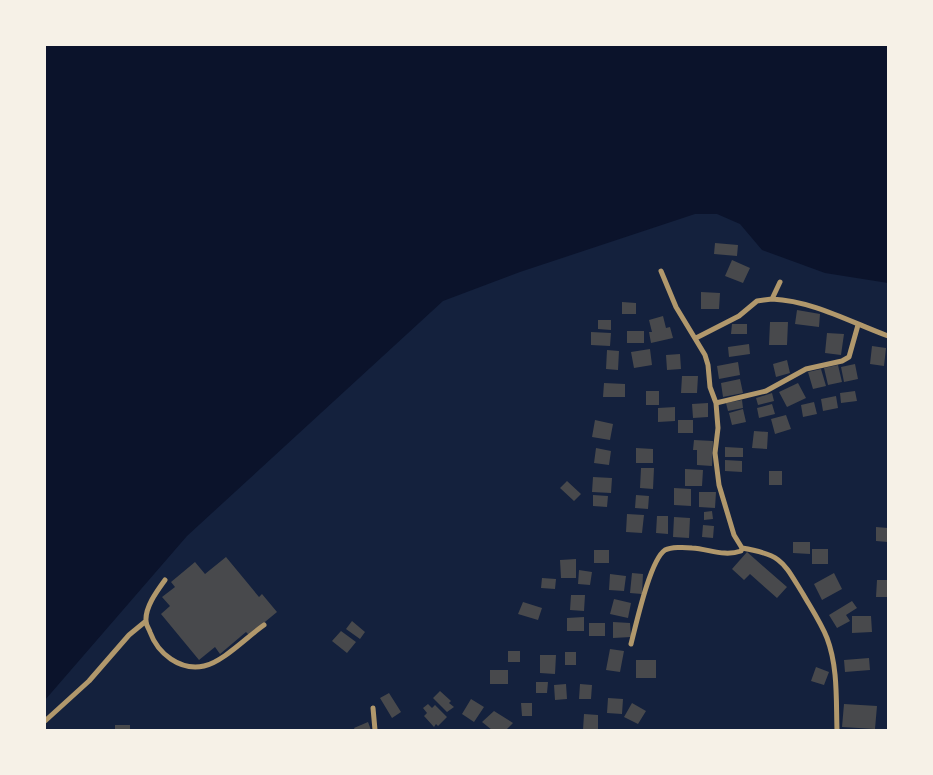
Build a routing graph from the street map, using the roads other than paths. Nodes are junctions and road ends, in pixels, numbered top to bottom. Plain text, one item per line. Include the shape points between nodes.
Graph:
1 (661, 271) dead end
2 (780, 282) dead end
3 (772, 299) junction
4 (858, 325) junction
5 (888, 336) edge
6 (696, 338) junction
7 (716, 402) junction
8 (742, 548) junction
9 (165, 580) dead end
10 (146, 621) junction
11 (264, 624) dead end
12 (630, 644) dead end
13 (372, 708) dead end
14 (45, 721) edge
15 (375, 730) edge
16 (837, 730) edge

1 - 6 street via 676,307
2 - 3 street
3 - 4 street via 808,305
3 - 6 street via 757,301 739,316
4 - 5 street
4 - 7 street via 849,357 842,361 806,369 766,391
6 - 7 street via 705,355
7 - 8 street via 715,454 719,485 734,535
8 - 12 street via 733,554 692,548 667,549 660,554
8 - 16 street via 769,554 786,566 814,613 827,639 834,670
9 - 10 street via 152,598
10 - 11 street via 153,640 166,656 184,666 204,666 221,658
10 - 14 street via 129,635 89,681
13 - 15 street

